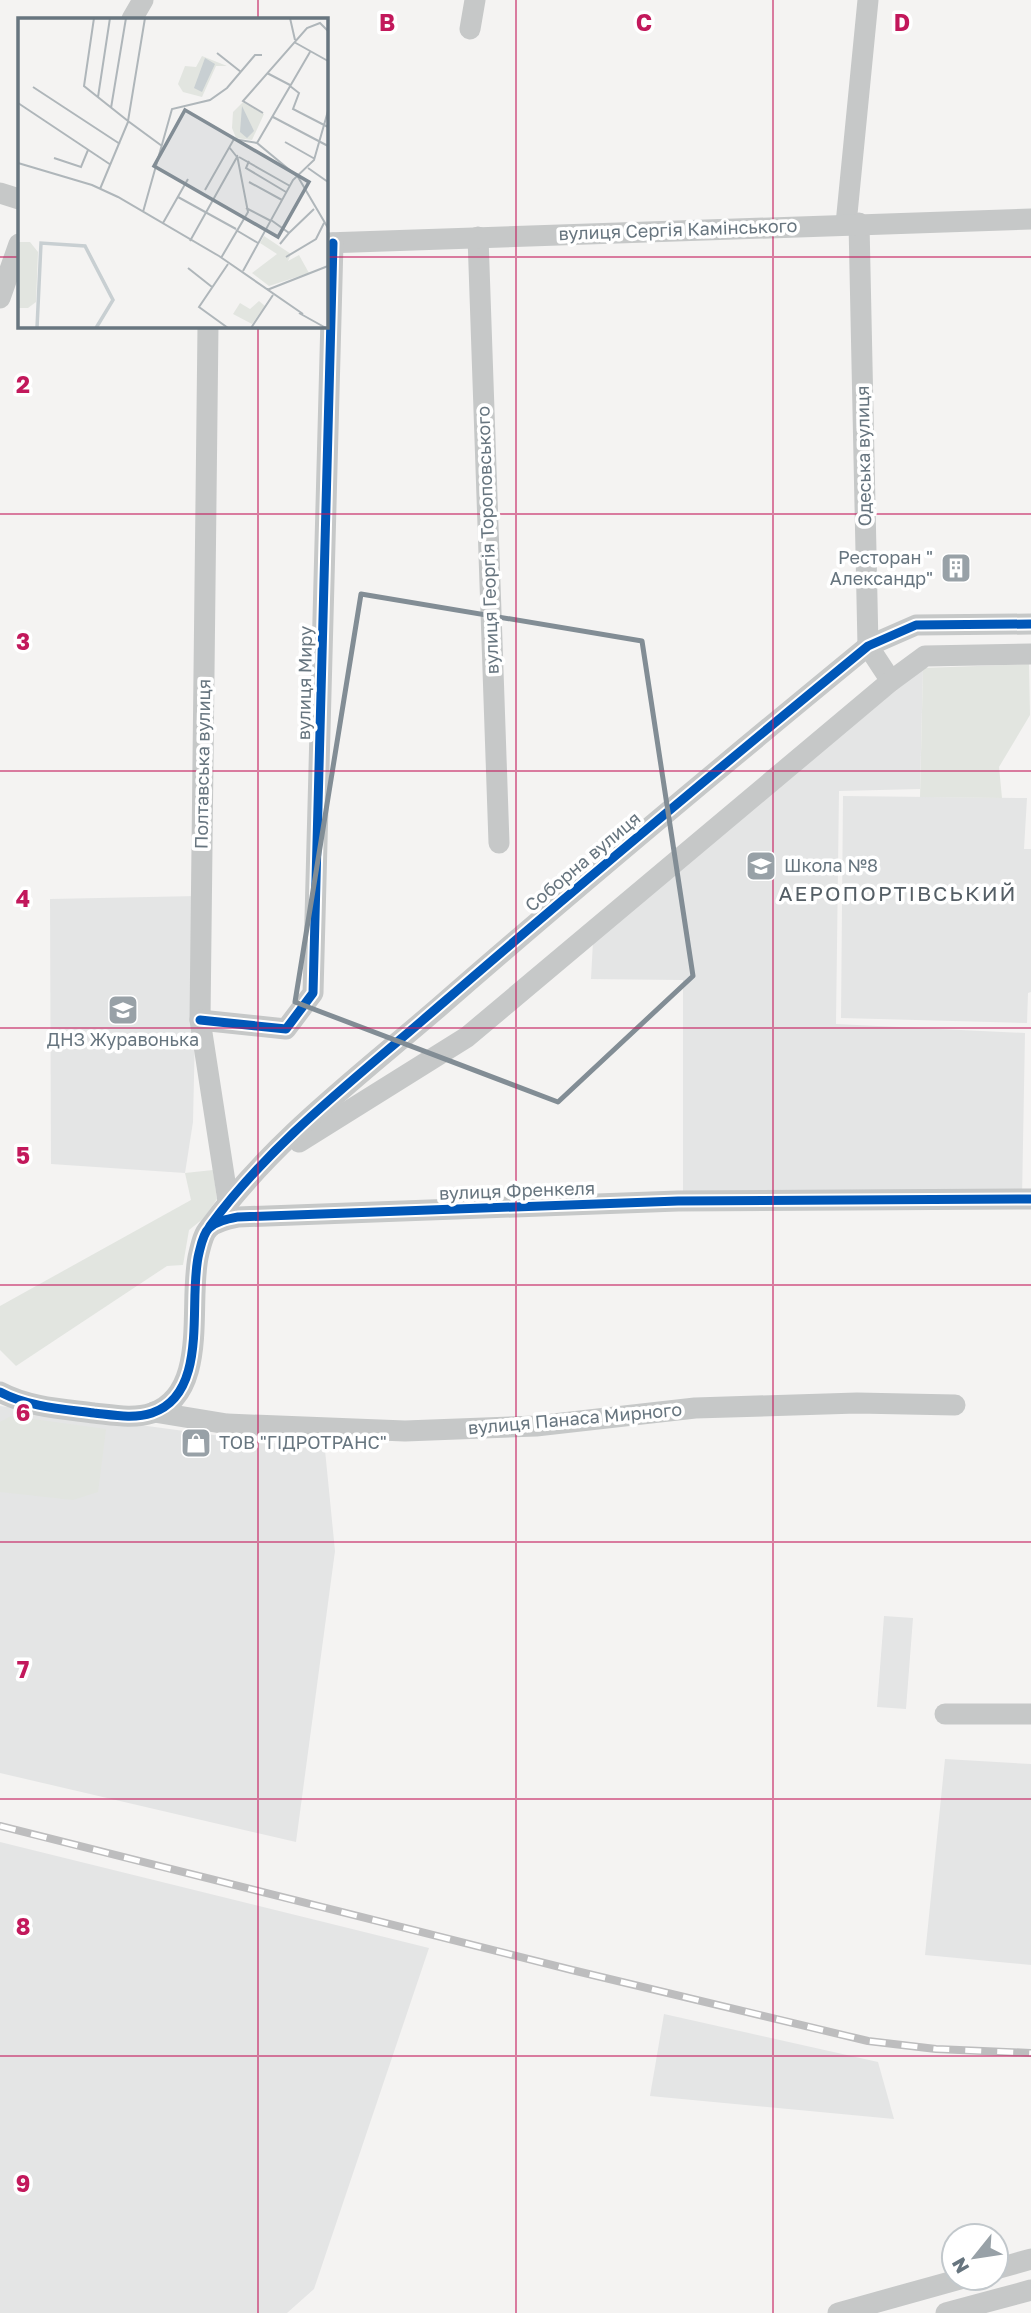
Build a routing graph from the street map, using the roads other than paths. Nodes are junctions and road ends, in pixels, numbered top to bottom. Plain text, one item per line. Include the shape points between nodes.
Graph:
1 (143, 0) edge
2 (475, 0) edge
3 (868, 0) edge
4 (133, 18) edge
5 (470, 29) dead end
6 (0, 193) edge
7 (18, 198) edge
8 (1031, 219) edge
9 (853, 224) junction
10 (478, 237) junction
11 (329, 243) edge
12 (18, 247) edge
13 (0, 298) edge
14 (208, 327) edge
15 (1031, 624) edge
16 (868, 646) junction
17 (1031, 654) edge
18 (891, 681) junction
19 (499, 843) dead end
20 (200, 1020) junction
21 (259, 1167) junction
22 (1031, 1199) edge
23 (228, 1201) junction
24 (208, 1229) junction
25 (0, 1392) edge
26 (955, 1405) dead end
27 (154, 1412) junction
28 (945, 1714) dead end
29 (1031, 1714) edge
30 (1031, 2259) edge
31 (1010, 2265) edge
32 (940, 2285) edge
33 (1031, 2290) edge
34 (838, 2313) edge
35 (946, 2313) edge

1 - 4 street
2 - 5 street
3 - 9 street, Одеська вулиця
6 - 7 street
8 - 9 street, вулиця Сергія Камінського
9 - 10 street, вулиця Сергія Камінського
9 - 16 street, Одеська вулиця via 864,424
10 - 11 street, вулиця Сергія Камінського
10 - 19 street, вулиця Георгія Тороповського
11 - 20 street, вулиця Миру via 313,993 286,1029
12 - 13 street
14 - 20 street, Полтавська вулиця
15 - 16 street, Соборна вулиця via 916,625
16 - 18 street, Одеська вулиця
16 - 21 street, Соборна вулиця via 595,871
17 - 18 street, Соборна вулиця via 925,656
18 - 21 street, Соборна вулиця via 467,1037
20 - 23 street, Полтавська вулиця
21 - 23 street, Соборна вулиця
22 - 24 street, вулиця Френкеля via 678,1201 284,1214 224,1219
23 - 24 street, Соборна вулиця
24 - 27 street via 197,1261 187,1379 171,1402
25 - 27 street, вулиця Панаса Мирного via 50,1407 129,1416
26 - 27 street, вулиця Панаса Мирного via 695,1408 536,1426 405,1431 227,1424
28 - 29 street
30 - 31 street
32 - 34 street
33 - 35 street

